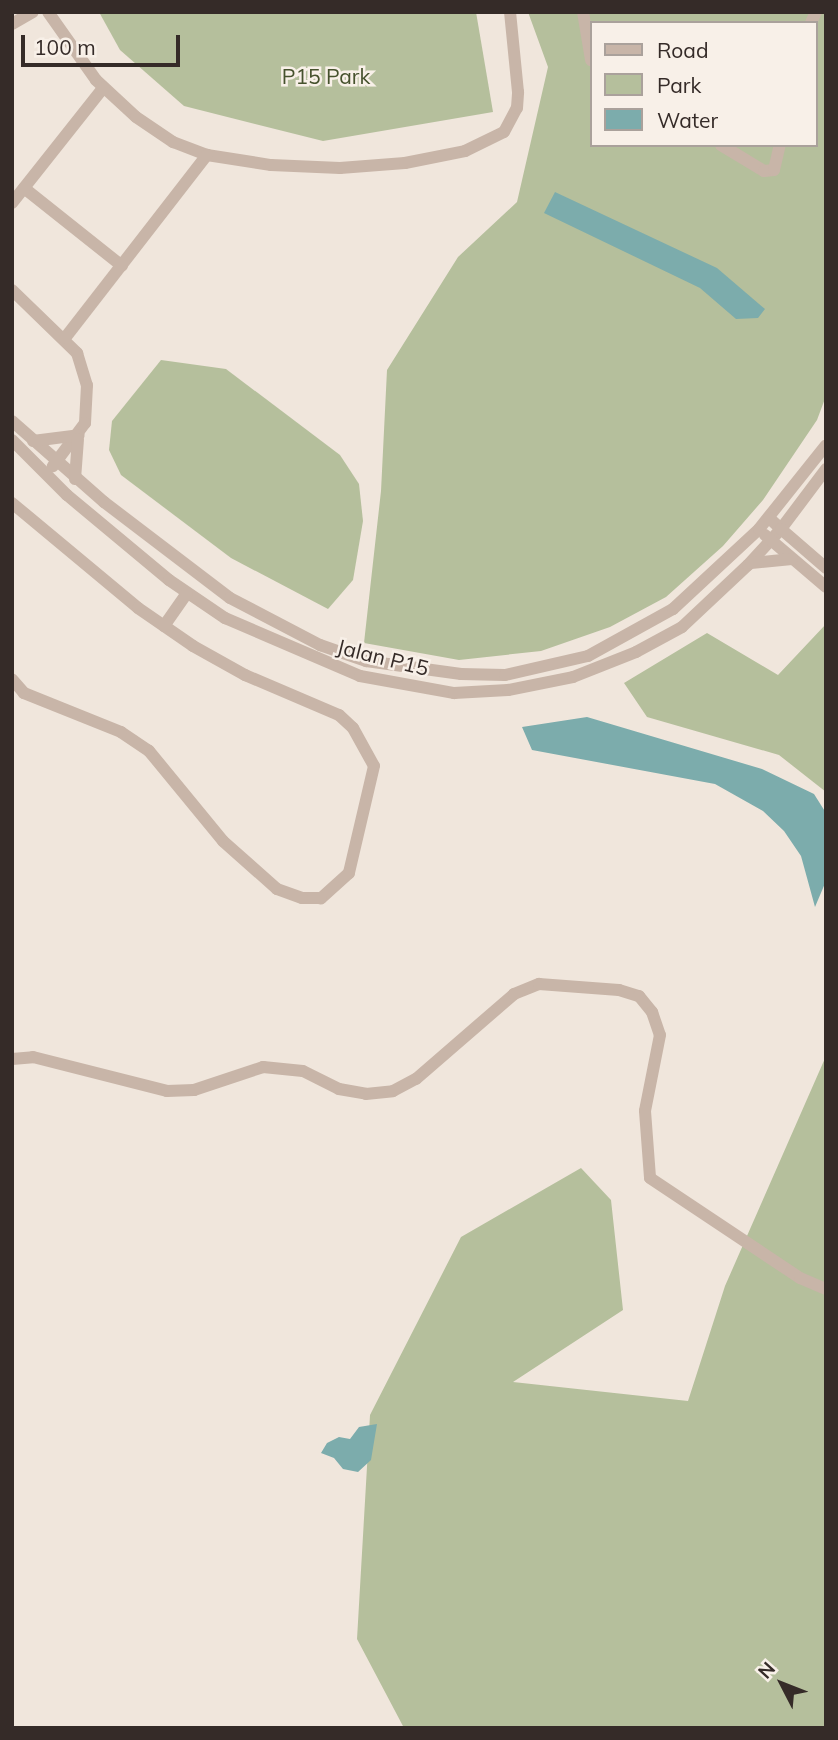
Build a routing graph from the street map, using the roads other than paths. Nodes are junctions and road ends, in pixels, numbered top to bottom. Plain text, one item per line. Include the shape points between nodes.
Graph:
1 (33, 12) edge
2 (48, 12) edge
3 (510, 12) edge
4 (583, 12) edge
5 (12, 24) edge
6 (590, 54) edge
7 (103, 88) junction
8 (724, 147) edge
9 (780, 147) edge
10 (207, 155) junction
11 (24, 188) junction
12 (12, 203) edge
13 (122, 266) junction
14 (12, 290) edge
15 (65, 338) junction
16 (12, 421) edge
17 (79, 435) junction
18 (12, 440) edge
19 (33, 440) junction
20 (826, 445) edge
21 (57, 462) junction
22 (826, 469) edge
23 (45, 473) junction
24 (75, 479) junction
25 (12, 503) edge
26 (797, 512) junction
27 (769, 518) junction
28 (759, 528) junction
29 (781, 530) junction
30 (771, 540) junction
31 (796, 553) junction
32 (748, 565) junction
33 (826, 568) edge
34 (826, 587) edge
35 (187, 593) junction
36 (164, 626) junction
37 (366, 661) junction
38 (360, 676) junction
39 (12, 679) edge
40 (12, 1059) edge
41 (826, 1289) edge

1 - 5 street
2 - 7 street
3 - 10 street via 517,108 512,122 491,141 405,163 340,168 271,165
4 - 6 street
7 - 10 street via 152,129
7 - 11 street
8 - 9 street via 764,171 774,170
10 - 13 street
11 - 12 street
11 - 13 street
13 - 15 street
14 - 15 street
15 - 17 street via 77,354 87,385 87,418
16 - 19 street, Jalan P15
17 - 19 street
17 - 21 street
17 - 24 street
18 - 23 street, Jalan P15
19 - 21 street, Jalan P15
20 - 27 street, Jalan P15
21 - 23 street
21 - 24 street, Jalan P15
22 - 26 street, Jalan P15
23 - 35 street, Jalan P15
24 - 37 street, Jalan P15 via 230,598 320,645
25 - 36 street
26 - 29 street, Jalan P15
26 - 31 street
27 - 28 street, Jalan P15
27 - 29 street
28 - 30 street
28 - 37 street, Jalan P15 via 673,610 588,656 505,674 461,674
29 - 30 street, Jalan P15
29 - 31 street
30 - 31 street
30 - 32 street, Jalan P15
31 - 32 street
31 - 33 street
31 - 34 street
32 - 38 street, Jalan P15 via 682,626 636,652 573,677 508,690 454,693
35 - 36 street
35 - 38 street, Jalan P15 via 284,647
36 - 39 street via 233,669 339,715 368,750 373,766 349,873 321,898 302,898 277,889 223,841 149,751 121,732 24,693
37 - 38 street
40 - 41 street via 33,1057 167,1091 194,1090 263,1067 303,1071 340,1089 366,1094 393,1091 416,1079 514,994 539,984 619,990 639,996 652,1012 660,1035 645,1111 650,1178 800,1279

